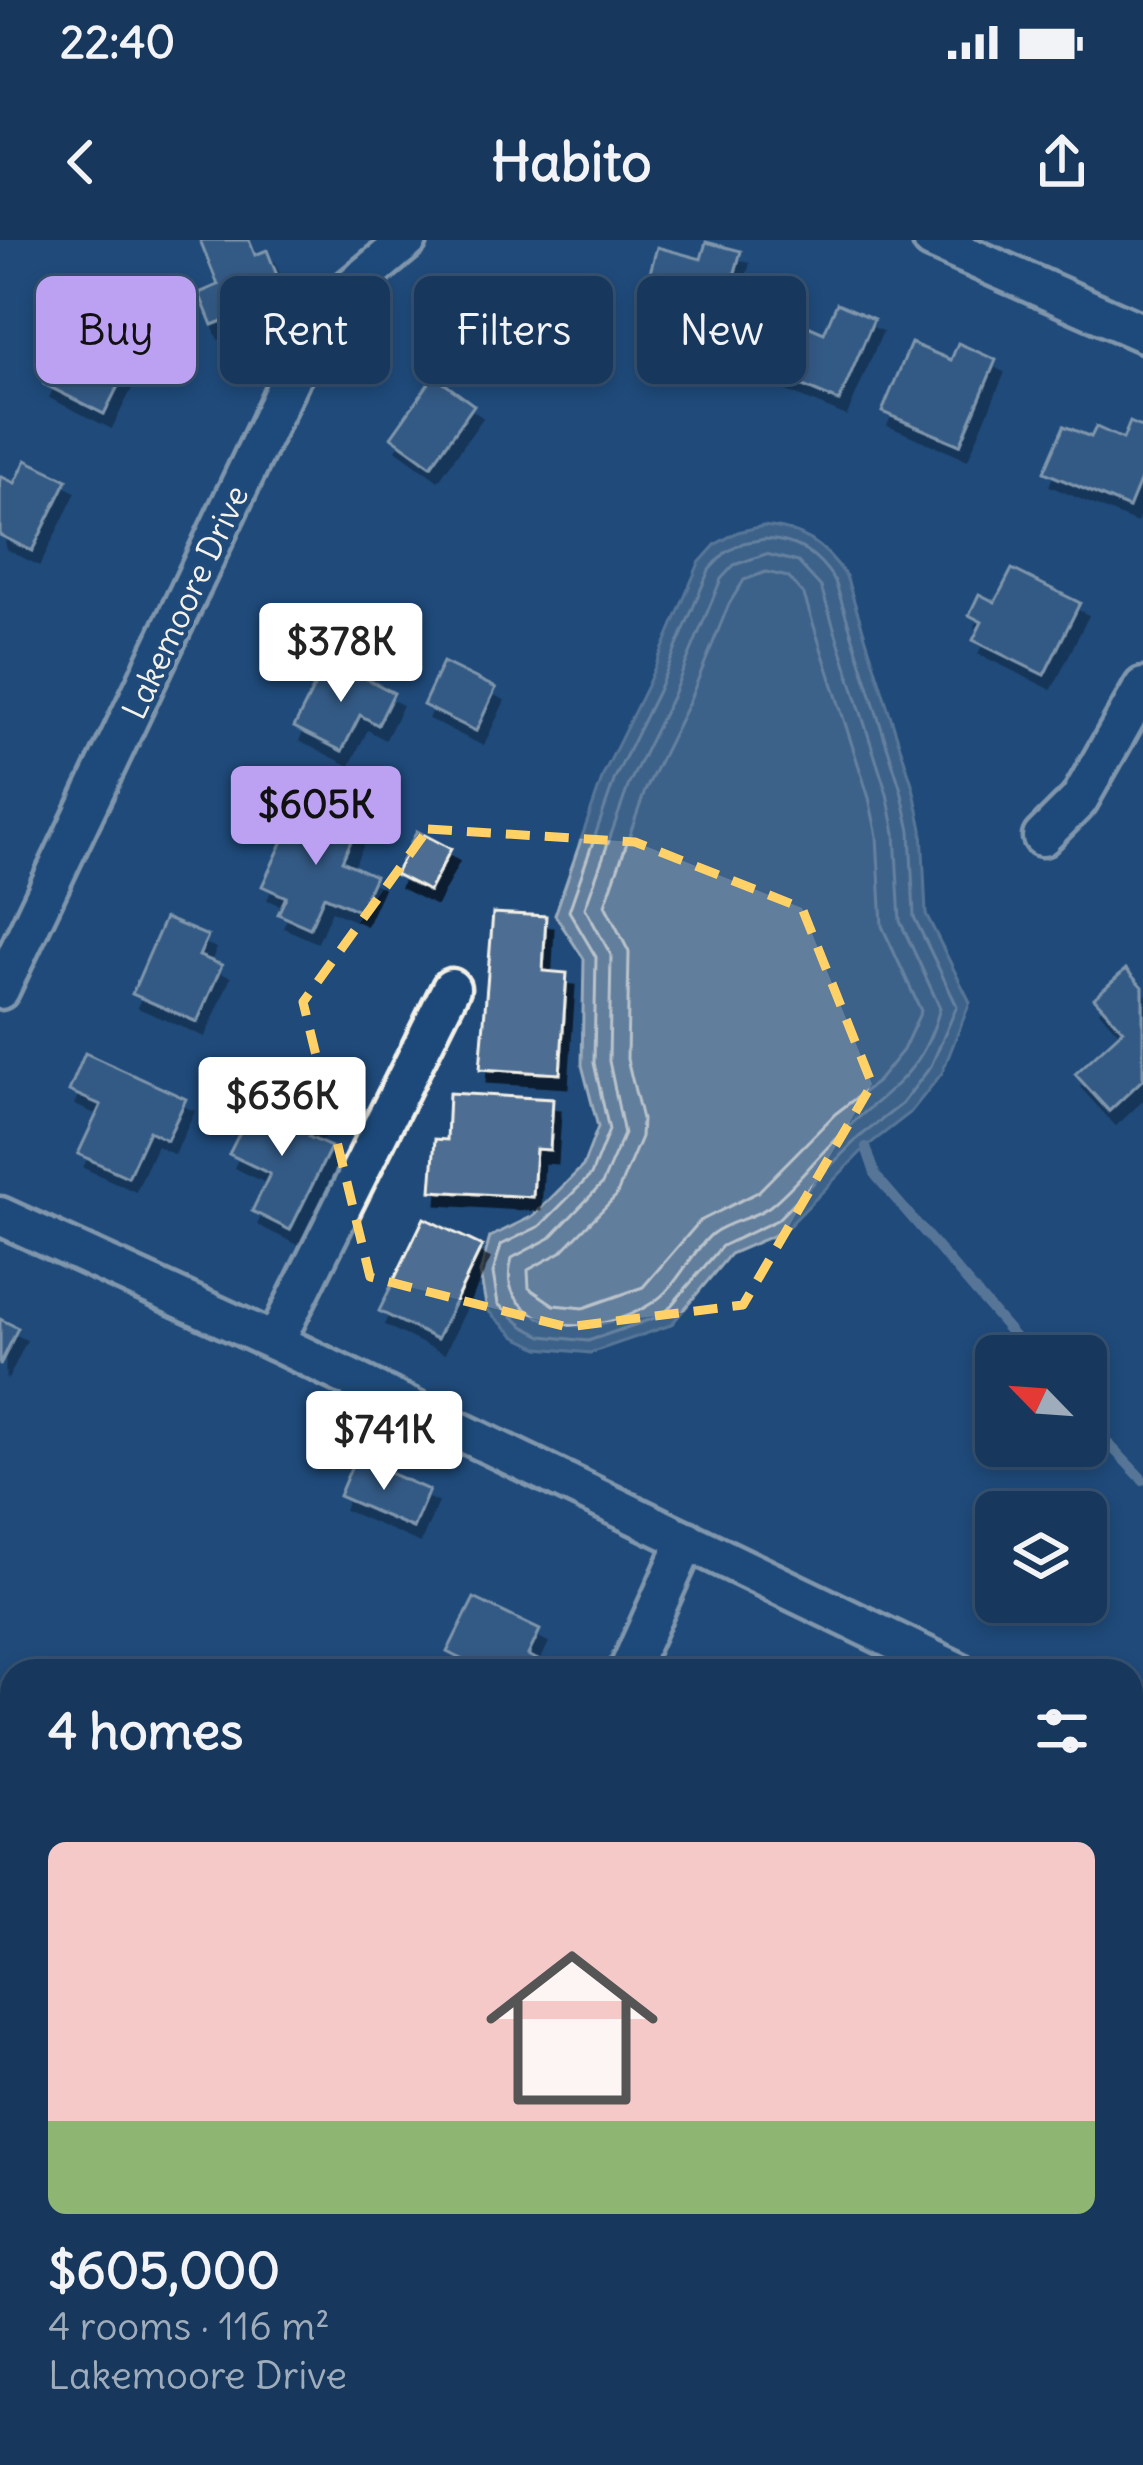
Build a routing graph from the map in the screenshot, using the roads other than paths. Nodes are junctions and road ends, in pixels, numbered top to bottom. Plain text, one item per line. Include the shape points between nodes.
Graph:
1 (932, 240) edge
2 (384, 247) edge
3 (1143, 333) edge
4 (1143, 686) edge
5 (1042, 837) dead end
6 (451, 988) dead end
7 (0, 990) edge
8 (0, 1216) edge
9 (275, 1342) junction
10 (687, 1540) junction
11 (633, 1659) edge
12 (932, 1659) edge

1 - 3 street
2 - 7 street, Lakemoore Drive via 291,377
4 - 5 street via 1079,800
6 - 9 street
8 - 9 street
9 - 10 street
10 - 11 street
10 - 12 street

